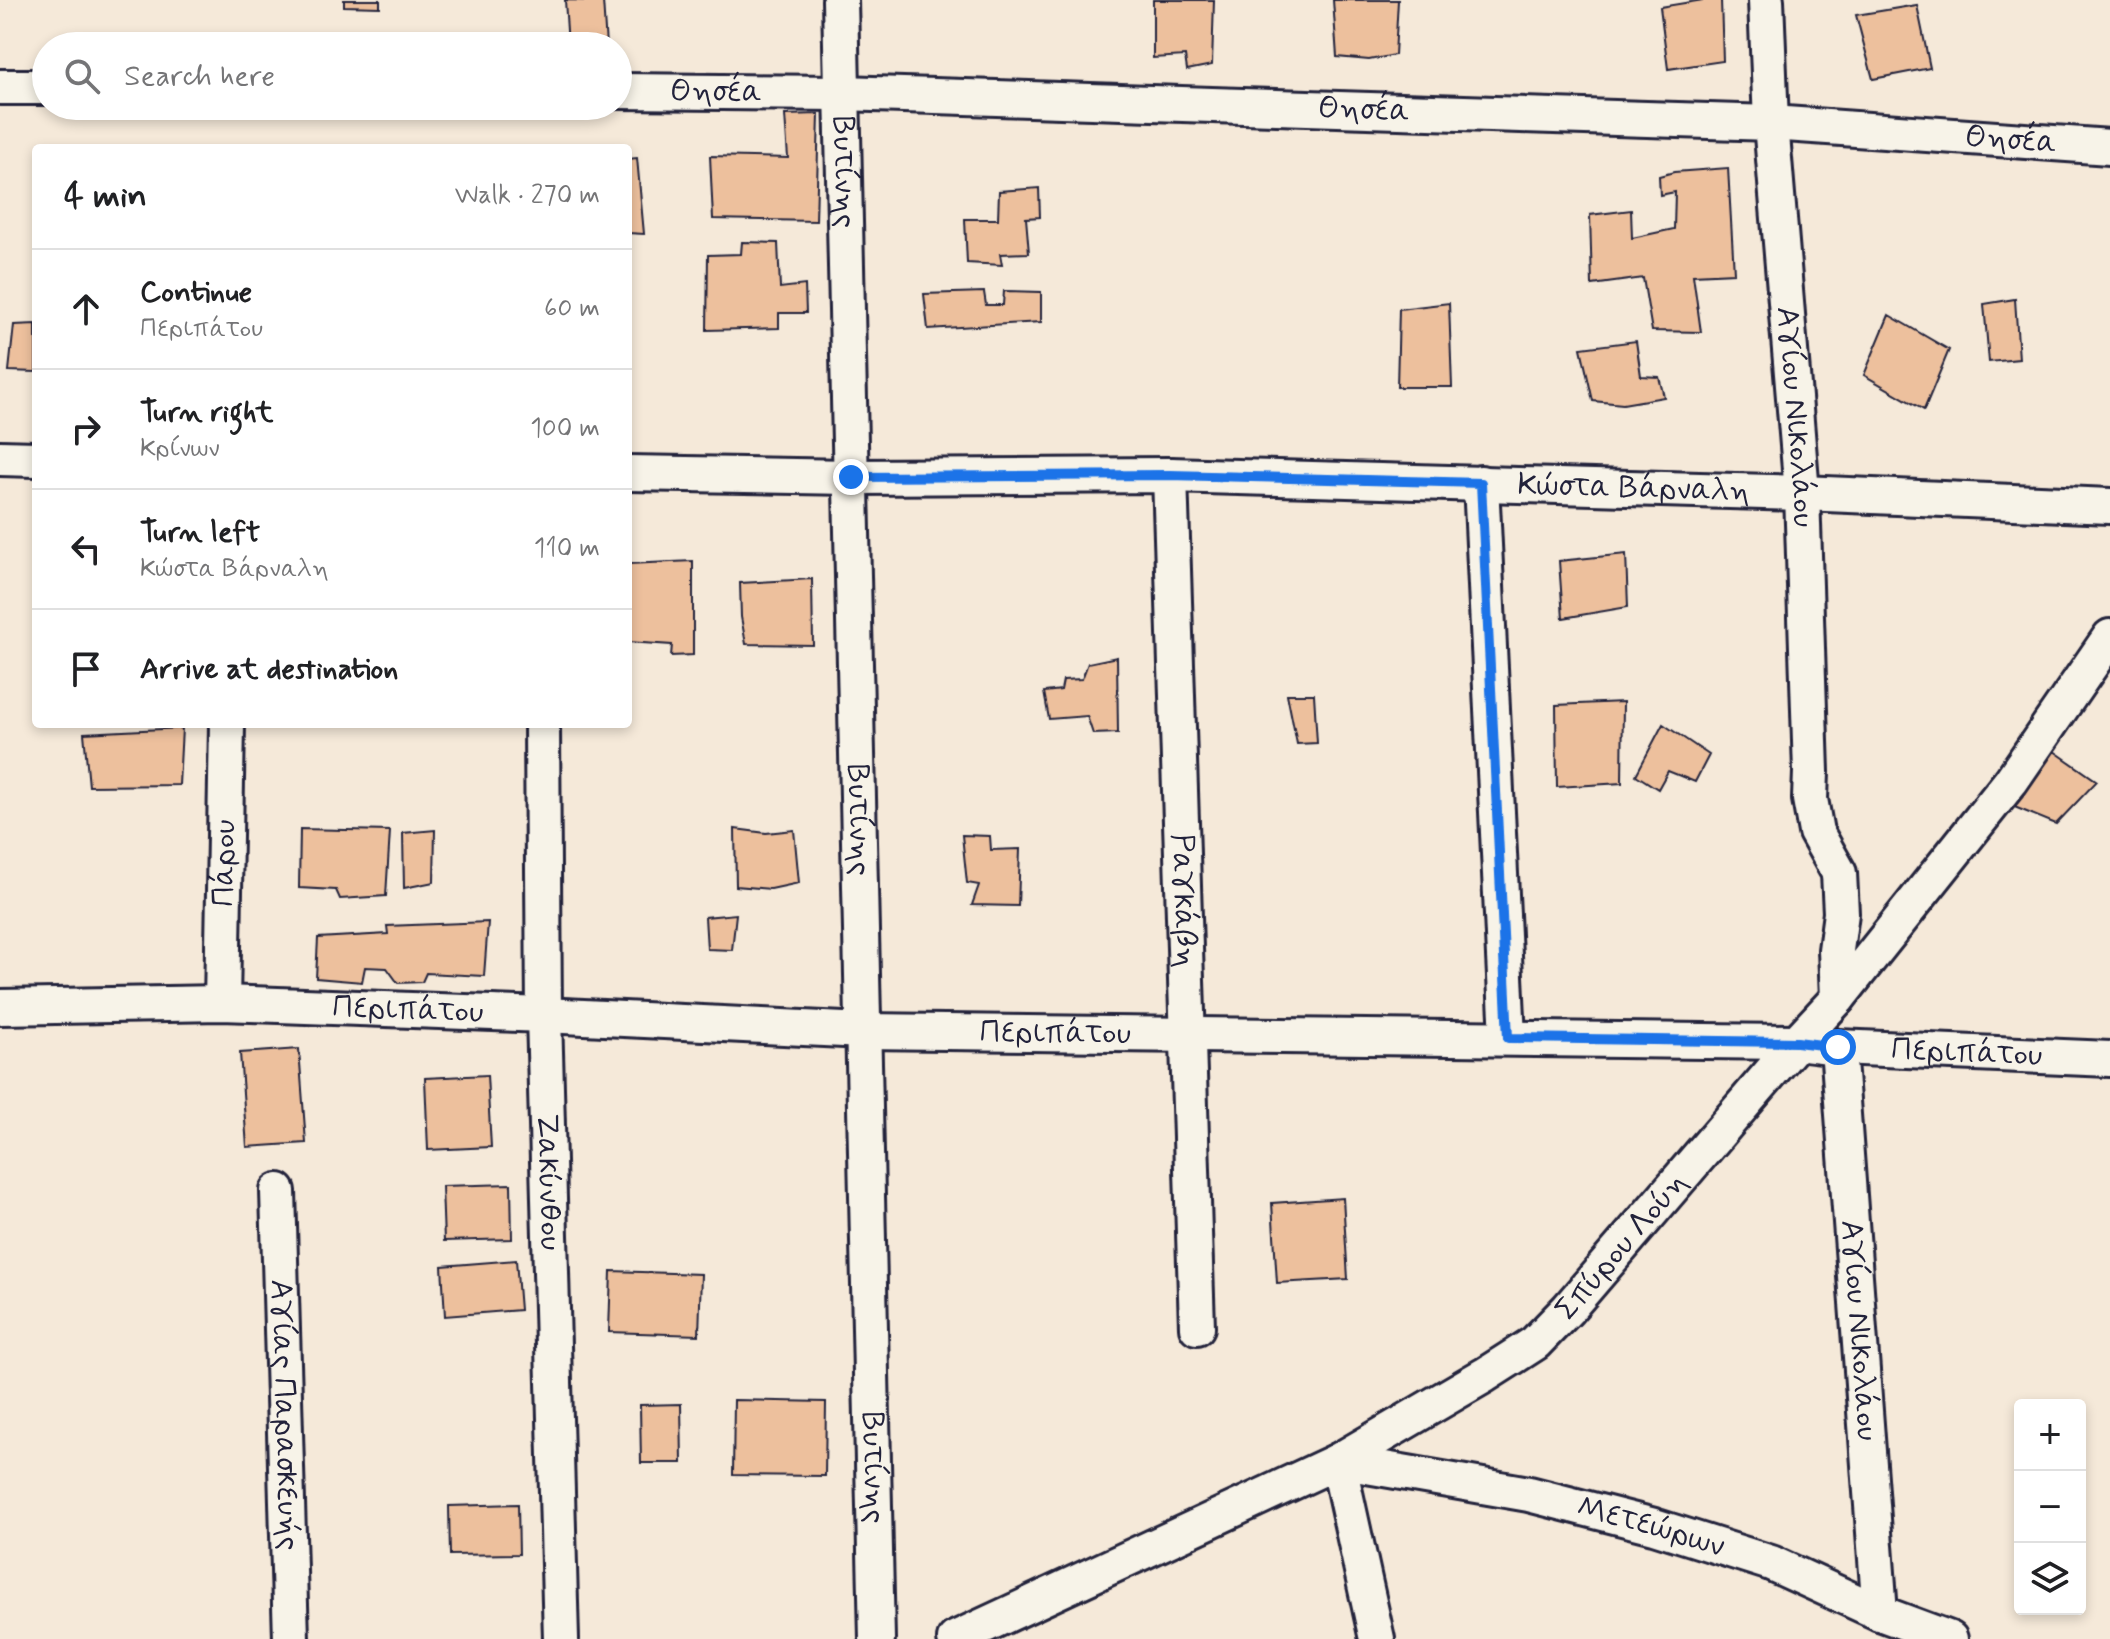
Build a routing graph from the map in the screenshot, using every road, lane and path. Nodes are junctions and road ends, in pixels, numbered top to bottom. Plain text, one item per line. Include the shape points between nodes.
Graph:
1 (840, 0) edge
2 (1766, 0) edge
3 (0, 87) edge
4 (32, 87) edge
5 (632, 91) edge
6 (842, 93) junction
7 (1771, 123) junction
8 (2110, 147) edge
9 (0, 458) edge
10 (32, 459) edge
11 (632, 473) edge
12 (1170, 475) junction
13 (851, 477) junction
14 (1481, 483) junction
15 (1802, 493) junction
16 (2110, 506) edge
17 (2110, 637) edge
18 (227, 728) edge
19 (542, 728) edge
20 (1838, 998) junction
21 (222, 1003) junction
22 (0, 1007) edge
23 (544, 1015) junction
24 (864, 1031) junction
25 (1189, 1036) junction
26 (1508, 1038) junction
27 (1797, 1042) junction
28 (1838, 1047) junction
29 (2110, 1059) edge
30 (278, 1191) dead end
31 (1197, 1327) dead end
32 (1338, 1461) junction
33 (1880, 1613) junction
34 (291, 1639) edge
35 (561, 1639) edge
36 (877, 1639) edge
37 (955, 1639) edge
38 (1377, 1639) edge
39 (1950, 1639) edge

1 - 6 street, Βυτίνης
2 - 7 street, Αγίου Νικολάου
3 - 4 street
5 - 6 street, Θησέα
6 - 7 street, Θησέα
6 - 13 street, Βυτίνης
7 - 8 street, Θησέα
7 - 15 street, Αγίου Νικολάου
9 - 10 street
11 - 13 street, Κώστα Βάρναλη
12 - 13 street, Κώστα Βάρναλη
12 - 14 street, Κώστα Βάρναλη
12 - 25 street, Ραγκάβη
13 - 24 street, Βυτίνης
14 - 15 street, Κώστα Βάρναλη
14 - 26 street
15 - 16 street, Κώστα Βάρναλη
15 - 20 street, Αγίου Νικολάου via 1810,799 1816,832 1839,873
17 - 20 street, Σπύρου Λούη via 2011,781
18 - 21 street, Πάρου
19 - 23 street, Ζακύνθου
20 - 27 street, Σπύρου Λούη
21 - 22 street, Περιπάτου
21 - 23 street, Περιπάτου
23 - 24 street, Περιπάτου
23 - 35 street, Ζακύνθου
24 - 25 street, Περιπάτου
24 - 36 street, Βυτίνης
25 - 26 street, Περιπάτου
25 - 31 street, Ραγκάβη
26 - 27 street, Περιπάτου
27 - 28 street, Περιπάτου
27 - 32 street, Σπύρου Λούη via 1535,1343
28 - 29 street, Περιπάτου
28 - 33 street, Αγίου Νικολάου
30 - 34 street, Αγίας Παρασκευής
32 - 33 street, Μετεώρων via 1529,1494 1654,1526 1771,1563
32 - 37 street, Σπύρου Λούη
32 - 38 street
33 - 39 street, Μετεώρων

